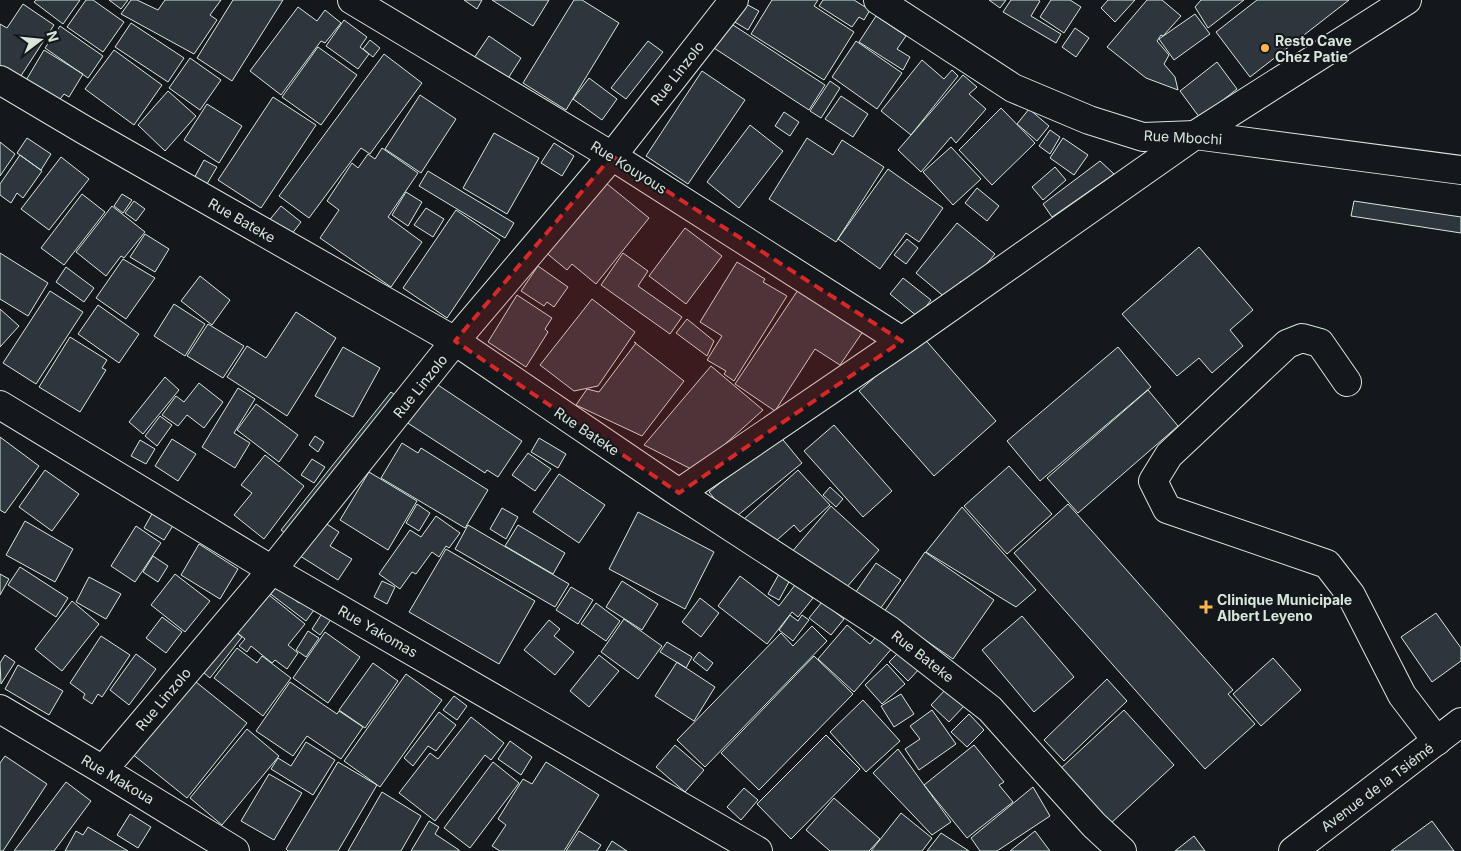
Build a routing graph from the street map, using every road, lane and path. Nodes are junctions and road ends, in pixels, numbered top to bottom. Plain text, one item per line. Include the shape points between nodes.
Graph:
1 (352, 0) edge
2 (734, 0) edge
3 (878, 0) edge
4 (1407, 0) edge
5 (0, 80) edge
6 (1195, 135) junction
7 (612, 156) junction
8 (1461, 170) edge
9 (455, 341) junction
10 (902, 341) junction
11 (1347, 382) dead end
12 (0, 405) edge
13 (679, 493) junction
14 (272, 570) junction
15 (0, 709) edge
16 (1461, 722) edge
17 (1437, 741) junction
18 (103, 770) junction
19 (235, 851) edge
20 (758, 851) edge
21 (1122, 851) edge
22 (1293, 851) edge

1 - 7 street, Rue Kouyous
2 - 7 street, Rue Linzolo
3 - 6 street, Rue Mbochi via 1013,88 1089,120 1143,137
4 - 6 street
5 - 9 street, Rue Bateke
6 - 8 street, Rue Mbochi
6 - 10 street
7 - 9 street, Rue Linzolo
7 - 10 street, Rue Kouyous
9 - 13 street, Rue Bateke
9 - 14 street, Rue Linzolo
10 - 13 street
11 - 17 street via 1320,343 1302,338 1287,344 1169,455 1153,481 1167,510 1327,564 1351,595 1402,695
12 - 14 street, Rue Yakomas
13 - 21 street, Rue Bateke via 889,630 990,709 1094,825
14 - 18 street, Rue Linzolo
14 - 20 street, Rue Yakomas
15 - 18 street, Rue Makoua
16 - 17 street, Avenue de la Tsiémé
17 - 22 street, Avenue de la Tsiémé
18 - 19 street, Rue Makoua

